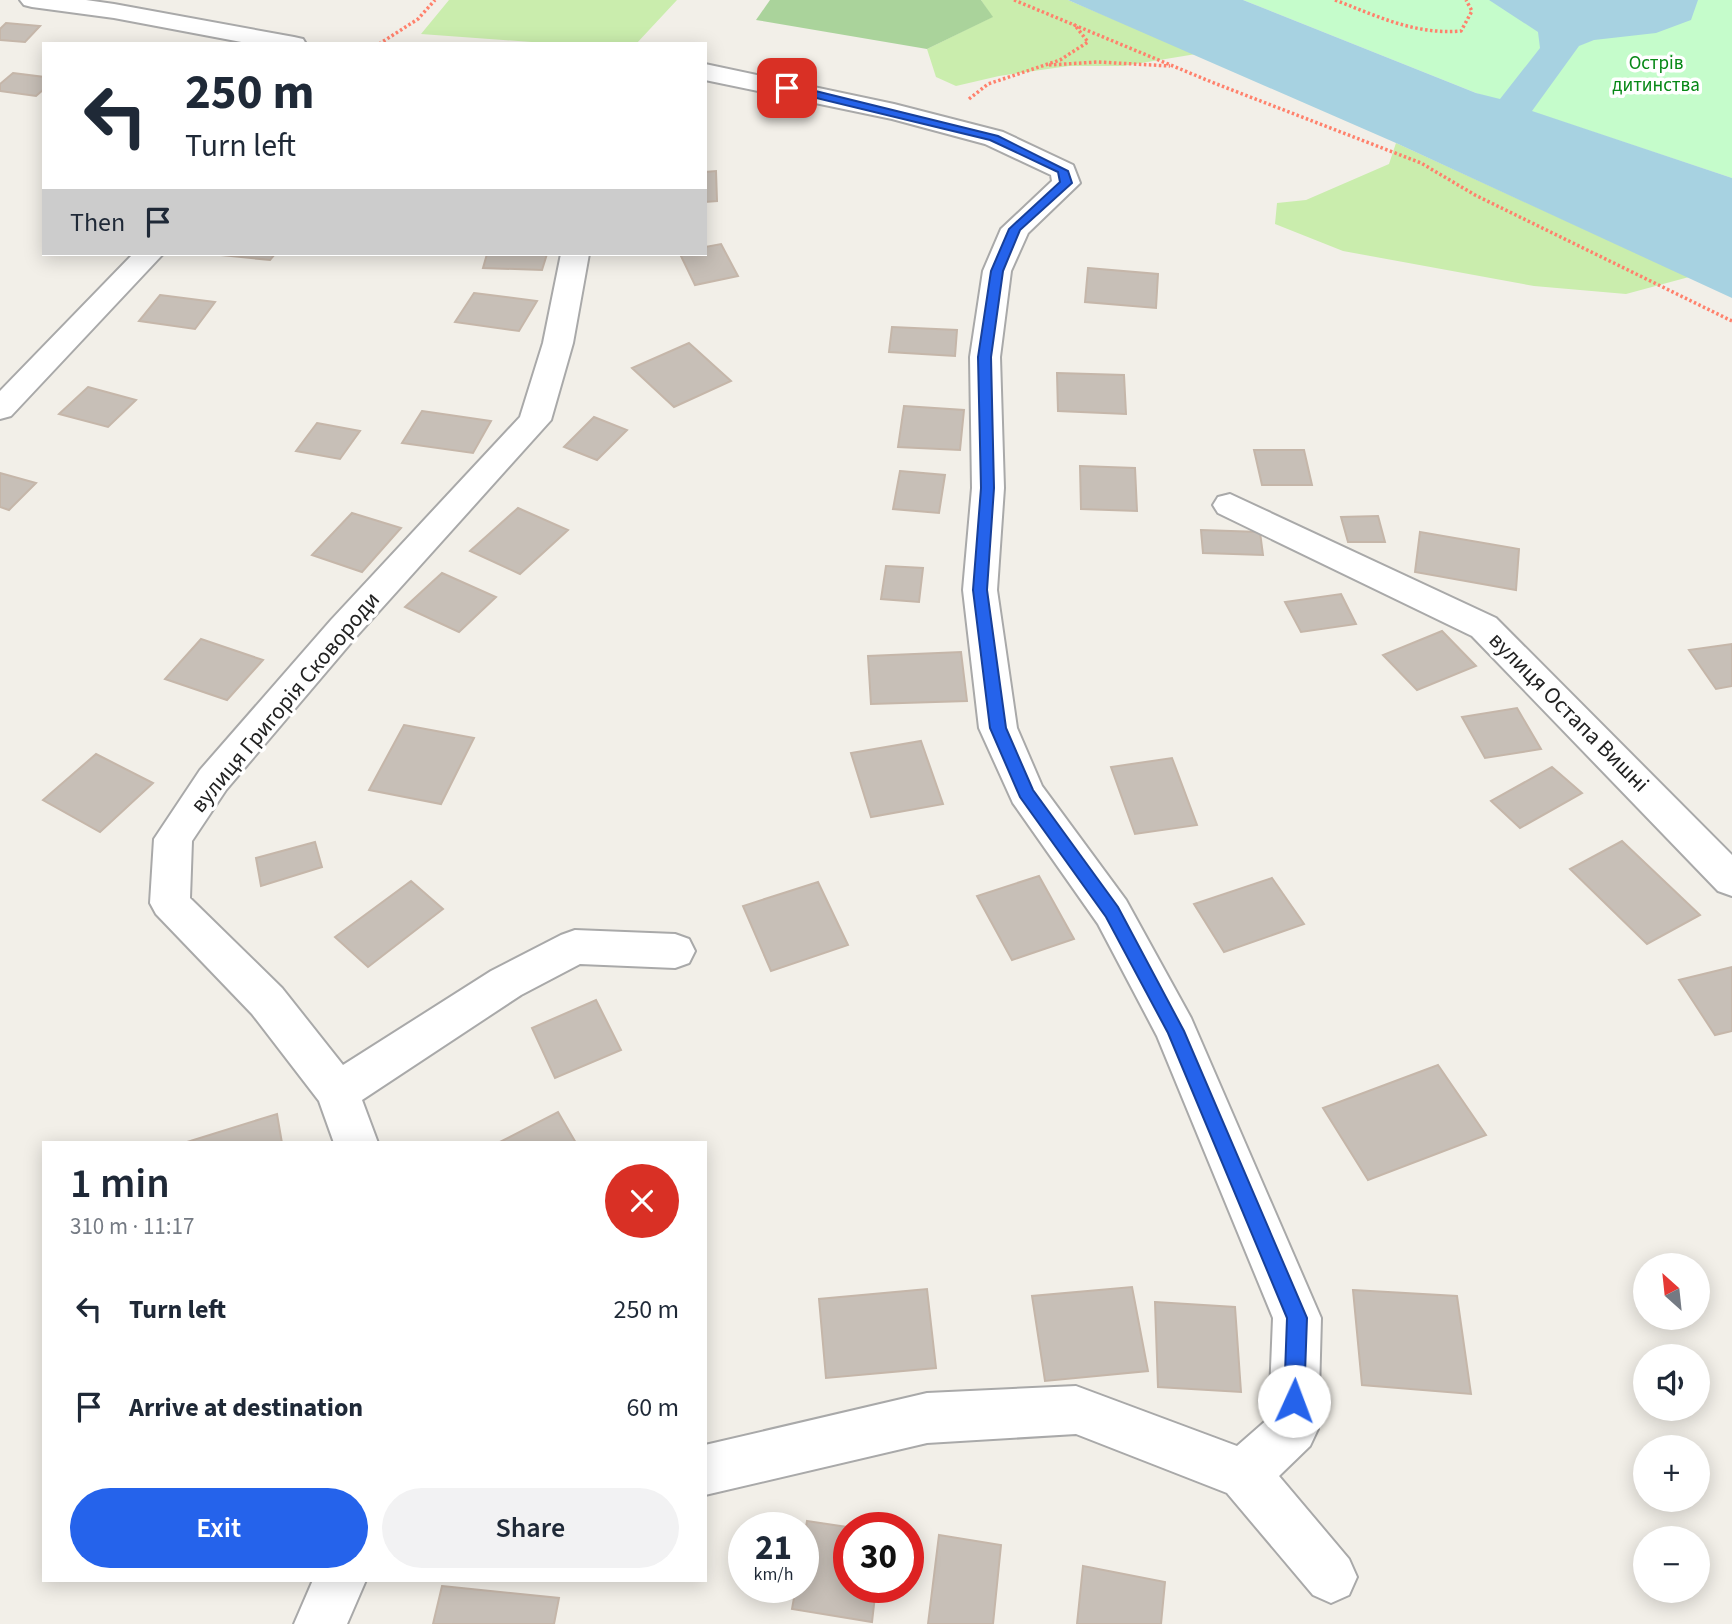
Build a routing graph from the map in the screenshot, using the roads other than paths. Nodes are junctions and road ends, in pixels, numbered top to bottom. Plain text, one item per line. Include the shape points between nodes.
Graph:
1 (32, 0) edge
2 (282, 42) edge
3 (707, 72) edge
4 (147, 256) edge
5 (575, 256) edge
6 (0, 409) edge
7 (1230, 505) dead end
8 (1732, 880) edge
9 (675, 951) dead end
10 (338, 1092) junction
11 (355, 1141) edge
12 (707, 1470) edge
13 (1244, 1474) junction
14 (1331, 1577) dead end
15 (339, 1582) edge
16 (320, 1624) edge

1 - 2 street
3 - 13 street via 994,138 1063,171 1066,183 1015,229 997,271 985,357 988,488 980,590 998,728 1026,793 1112,912 1176,1031 1297,1318 1293,1429
4 - 6 street
5 - 10 street, вулиця Григорія Сковороди via 558,343 535,420 280,702 213,780 173,839 170,903 267,1001
7 - 8 street, вулиця Остапа Вишні via 1484,627
9 - 10 street via 575,947 506,983
10 - 11 street, вулиця Григорія Сковороди
12 - 13 street via 927,1418 1076,1410
13 - 14 street
15 - 16 street

